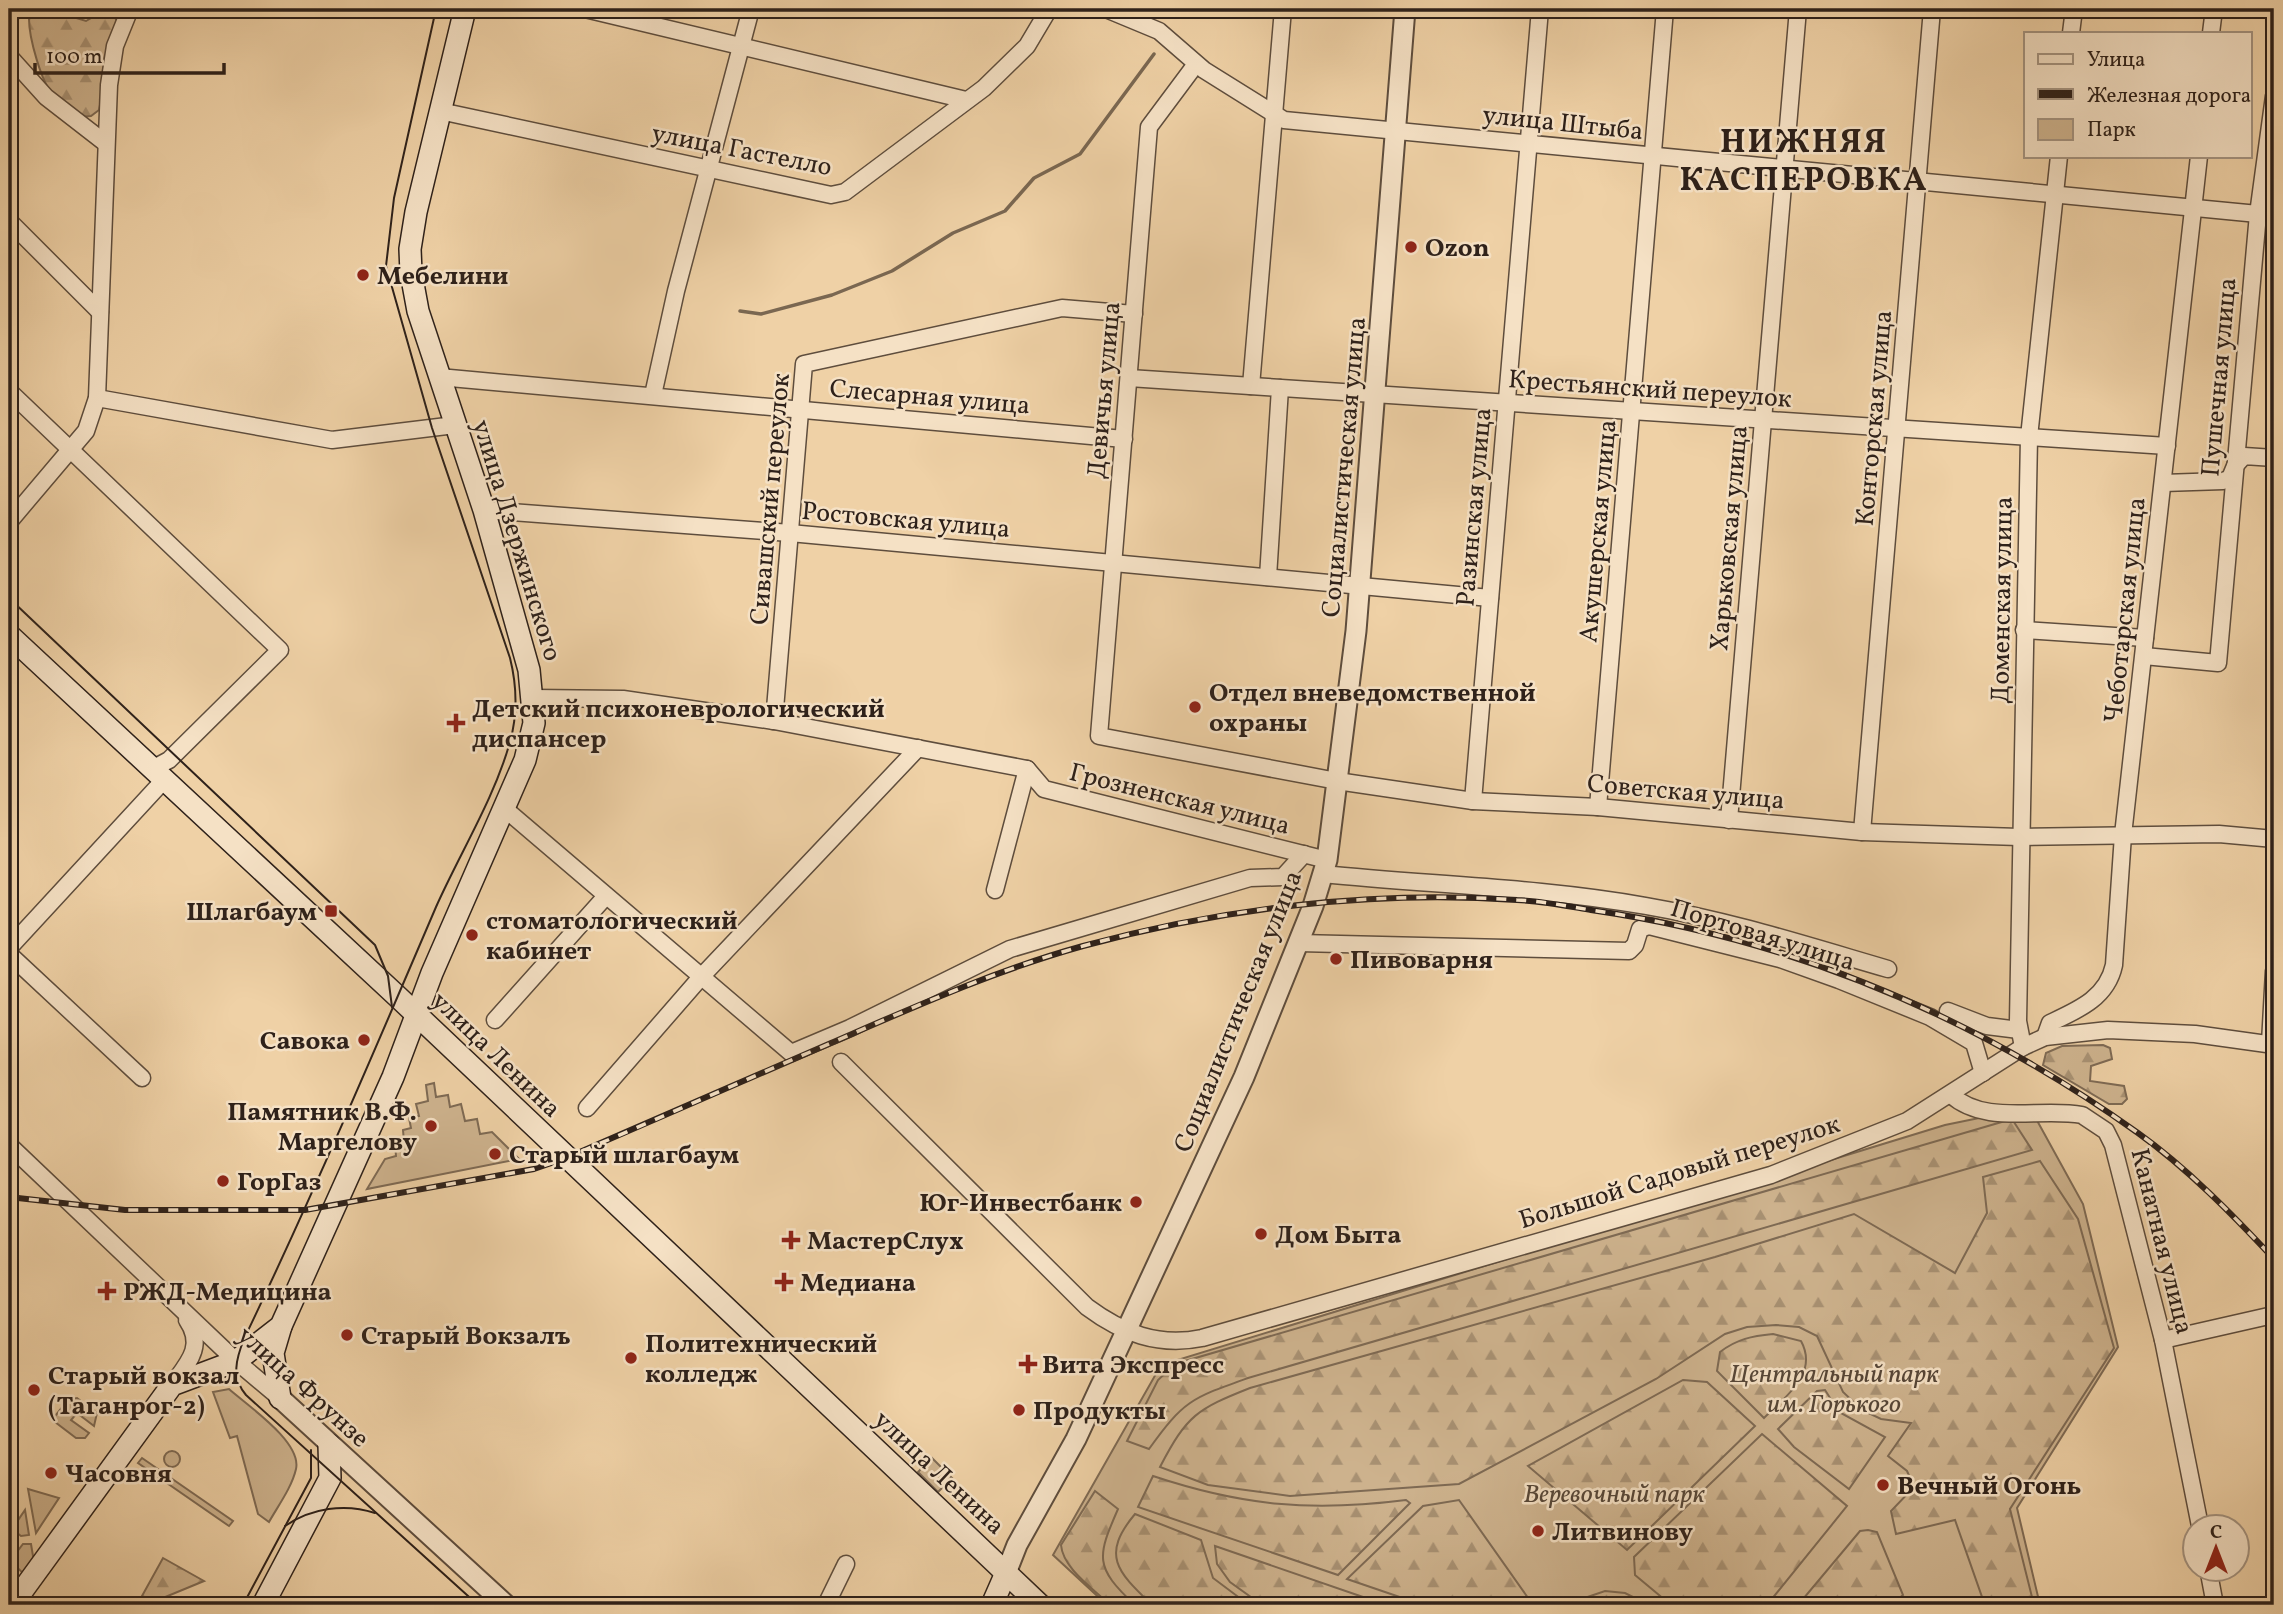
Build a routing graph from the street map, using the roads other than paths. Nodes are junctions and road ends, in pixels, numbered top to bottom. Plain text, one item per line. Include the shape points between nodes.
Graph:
1 (15, 9) edge
2 (131, 9) edge
3 (466, 9) edge
4 (585, 9) edge
5 (751, 9) edge
6 (1049, 9) edge
7 (1106, 9) edge
8 (1283, 9) edge
9 (1405, 9) edge
10 (1540, 9) edge
11 (1665, 9) edge
12 (1798, 9) edge
13 (1932, 9) edge
14 (2074, 9) edge
15 (2214, 9) edge
16 (9, 17) edge
17 (2071, 32) edge
18 (2211, 32) edge
19 (741, 46) junction
20 (9, 57) edge
21 (1196, 64) junction
22 (2274, 96) edge
23 (966, 100) junction
24 (440, 111) junction
25 (1274, 114) junction
26 (1396, 129) junction
27 (104, 142) junction
28 (1529, 143) junction
29 (1653, 156) junction
30 (2059, 158) edge
31 (2199, 158) edge
32 (708, 168) junction
33 (1784, 169) junction
34 (1917, 183) junction
35 (2054, 196) junction
36 (2193, 210) junction
37 (2258, 214) junction
38 (9, 221) edge
39 (100, 312) junction
40 (1134, 314) junction
41 (439, 377) junction
42 (1129, 378) junction
43 (1251, 386) junction
44 (1280, 388) junction
45 (9, 391) edge
46 (1375, 394) junction
47 (653, 395) junction
48 (97, 398) junction
49 (1507, 403) junction
50 (800, 409) junction
51 (1631, 411) junction
52 (1763, 420) junction
53 (455, 425) junction
54 (1896, 429) junction
55 (2029, 437) junction
56 (1124, 439) junction
57 (2167, 446) junction
58 (71, 451) junction
59 (2274, 458) edge
60 (2235, 466) junction
61 (2163, 483) junction
62 (484, 510) junction
63 (9, 522) edge
64 (790, 533) junction
65 (1114, 563) junction
66 (1268, 578) junction
67 (1359, 586) junction
68 (1490, 598) junction
69 (2024, 630) junction
70 (9, 635) edge
71 (2146, 638) junction
72 (2144, 656) junction
73 (533, 698) junction
74 (774, 721) junction
75 (1099, 736) joint
76 (918, 748) junction
77 (1027, 769) junction
78 (158, 774) junction
79 (1337, 782) junction
80 (1473, 801) junction
81 (1598, 807) junction
82 (505, 809) junction
83 (1729, 820) junction
84 (1862, 832) junction
85 (2123, 835) junction
86 (2019, 837) junction
87 (2274, 839) edge
88 (1304, 854) junction
89 (1325, 867) junction
90 (995, 890) dead end
91 (606, 896) junction
92 (1299, 943) junction
93 (9, 947) edge
94 (9, 954) edge
95 (1888, 970) dead end
96 (2274, 971) edge
97 (701, 977) junction
98 (1948, 1011) dead end
99 (417, 1015) junction
100 (495, 1020) dead end
101 (2273, 1022) edge
102 (2019, 1030) junction
103 (2045, 1037) junction
104 (2272, 1044) edge
105 (2023, 1047) junction
106 (841, 1062) dead end
107 (1983, 1073) junction
108 (142, 1078) dead end
109 (1951, 1096) junction
110 (587, 1108) dead end
111 (9, 1145) edge
112 (176, 1303) junction
113 (2274, 1318) edge
114 (281, 1326) junction
115 (1125, 1331) junction
116 (2163, 1340) junction
117 (273, 1353) junction
118 (236, 1361) junction
119 (173, 1385) junction
120 (280, 1398) junction
121 (329, 1445) junction
122 (2197, 1512) edge
123 (846, 1564) dead end
124 (1006, 1573) junction
125 (2211, 1582) edge
126 (14, 1594) edge
127 (263, 1605) edge
128 (506, 1605) edge
129 (826, 1605) edge
130 (992, 1605) edge
131 (1040, 1605) edge
132 (2215, 1605) edge

1 - 16 street
2 - 27 street via 115,46
3 - 24 main road, улица Дзержинского
4 - 19 street
5 - 19 street
6 - 23 street, улица Гастелло via 1027,46
7 - 21 street, улица Штыба via 1159,31
8 - 25 street
9 - 26 street, Социалистическая улица
10 - 28 street, Разинская улица
11 - 29 street, Акушерская улица
12 - 33 street, Харьковская улица
13 - 34 street, Конторская улица
14 - 17 street
15 - 18 street
19 - 23 street
19 - 32 street
20 - 27 street via 46,97
21 - 25 street, улица Штыба
21 - 40 street, Девичья улица via 1149,127
22 - 37 street, Пушечная улица
23 - 32 street, улица Гастелло via 845,192 831,195
24 - 32 street, улица Гастелло
24 - 41 main road, улица Дзержинского via 411,249 418,311
25 - 26 street, улица Штыба via 1284,120
25 - 43 street
26 - 28 street, улица Штыба
26 - 46 street, Социалистическая улица
27 - 39 street
28 - 29 street, улица Штыба
28 - 49 street, Разинская улица
29 - 33 street, улица Штыба
29 - 51 street, Акушерская улица
30 - 35 street, Доменская улица
31 - 36 street, Чеботарская улица
32 - 47 street
33 - 34 street, улица Штыба
33 - 52 street, Харьковская улица
34 - 35 street, улица Штыба
34 - 54 street, Конторская улица
35 - 36 street, улица Штыба
35 - 55 street, Доменская улица
36 - 37 street, улица Штыба
36 - 57 street, Чеботарская улица
37 - 60 street, Пушечная улица
38 - 39 street
39 - 48 street
40 - 42 street, Девичья улица
40 - 50 street, Сивашский переулок via 1062,309 804,364
41 - 47 street, Слесарная улица
41 - 53 main road, улица Дзержинского
42 - 43 street, Крестьянский переулок
42 - 56 street, Девичья улица
43 - 44 street, Крестьянский переулок
44 - 46 street, Крестьянский переулок
44 - 66 street
45 - 58 street
46 - 49 street, Крестьянский переулок
46 - 67 street, Социалистическая улица
47 - 50 street, Слесарная улица
48 - 53 street via 332,440
48 - 58 street via 86,431
49 - 51 street, Крестьянский переулок
49 - 68 street, Разинская улица
50 - 56 street, Слесарная улица
50 - 64 street, Сивашский переулок
51 - 52 street, Крестьянский переулок
51 - 81 street, Акушерская улица
52 - 54 street, Крестьянский переулок
52 - 83 street, Харьковская улица
53 - 62 main road, улица Дзержинского
54 - 55 street, Крестьянский переулок
54 - 84 street, Конторская улица
55 - 57 street, Крестьянский переулок
55 - 69 street, Доменская улица
56 - 65 street, Девичья улица
57 - 61 street, Чеботарская улица
58 - 63 street
58 - 78 street via 280,650
59 - 60 street via 2244,456
60 - 61 street via 2230,478 2223,481
60 - 72 street, Пушечная улица via 2218,663
61 - 71 street, Чеботарская улица
62 - 64 street, Ростовская улица
62 - 73 main road, улица Дзержинского
64 - 65 street, Ростовская улица
64 - 74 street, Сивашский переулок
65 - 66 street, Ростовская улица
65 - 75 street, Девичья улица
66 - 67 street, Ростовская улица
67 - 68 street, Ростовская улица
67 - 79 street, Социалистическая улица
68 - 80 street, Разинская улица
69 - 71 street
69 - 86 street, Доменская улица
70 - 78 main road, улица Ленина
71 - 72 street, Чеботарская улица
72 - 85 street, Чеботарская улица
73 - 74 street via 623,699
73 - 82 main road, улица Дзержинского via 531,739
74 - 76 street
75 - 79 street, Советская улица
76 - 77 street
76 - 97 street
77 - 88 street, Грозненская улица via 1044,789
77 - 90 street
78 - 93 street
78 - 99 main road, улица Ленина
79 - 80 street, Советская улица
79 - 89 street, Социалистическая улица
80 - 81 street, Советская улица
81 - 83 street, Советская улица
82 - 91 street
82 - 99 main road, улица Дзержинского
83 - 84 street, Советская улица
84 - 86 street, Советская улица
85 - 86 street, Советская улица
85 - 87 street, Советская улица via 2219,834
85 - 103 street, Чеботарская улица via 2113,971 2094,999 2047,1026
86 - 102 street, Доменская улица
88 - 89 street, Грозненская улица
88 - 97 street via 1283,877 1243,880 1010,949 790,1053
89 - 92 street, Социалистическая улица
89 - 95 street, Портовая улица via 1645,906
91 - 97 street
91 - 100 street
92 - 107 street, Портовая улица via 1629,951 1640,929 1649,926 1780,959 1930,1017 1971,1040
92 - 115 street, Социалистическая улица via 1244,1077
94 - 108 street
96 - 101 street
97 - 110 street
98 - 102 street via 1987,1026
99 - 114 main road, улица Дзержинского
99 - 124 main road, улица Ленина
101 - 104 street
102 - 105 street, Доменская улица
103 - 104 street, Большой Садовый переулок via 2109,1030
103 - 105 street, Большой Садовый переулок
105 - 107 street, Большой Садовый переулок
106 - 115 street, Большой Садовый переулок via 1087,1307
107 - 109 street, Большой Садовый переулок
109 - 115 street, Большой Садовый переулок via 1870,1138 1771,1175 1202,1338 1171,1342
109 - 116 street, Канатная улица via 1981,1111 2082,1115 2106,1131 2138,1234
111 - 112 street, улица Фрунзе
112 - 118 street, улица Фрунзе
112 - 119 street via 195,1332 195,1354
113 - 116 street
114 - 117 main road
114 - 118 main road, улица Дзержинского
115 - 124 street, Социалистическая улица via 1076,1439
116 - 122 street, Канатная улица
117 - 118 street
117 - 120 main road
118 - 119 main road, улица Дзержинского
118 - 120 street, улица Фрунзе
119 - 126 main road
120 - 121 street, улица Фрунзе
121 - 127 main road via 330,1478
121 - 128 street, улица Фрунзе
123 - 129 street
124 - 130 main road
124 - 131 main road, улица Ленина
125 - 132 street

